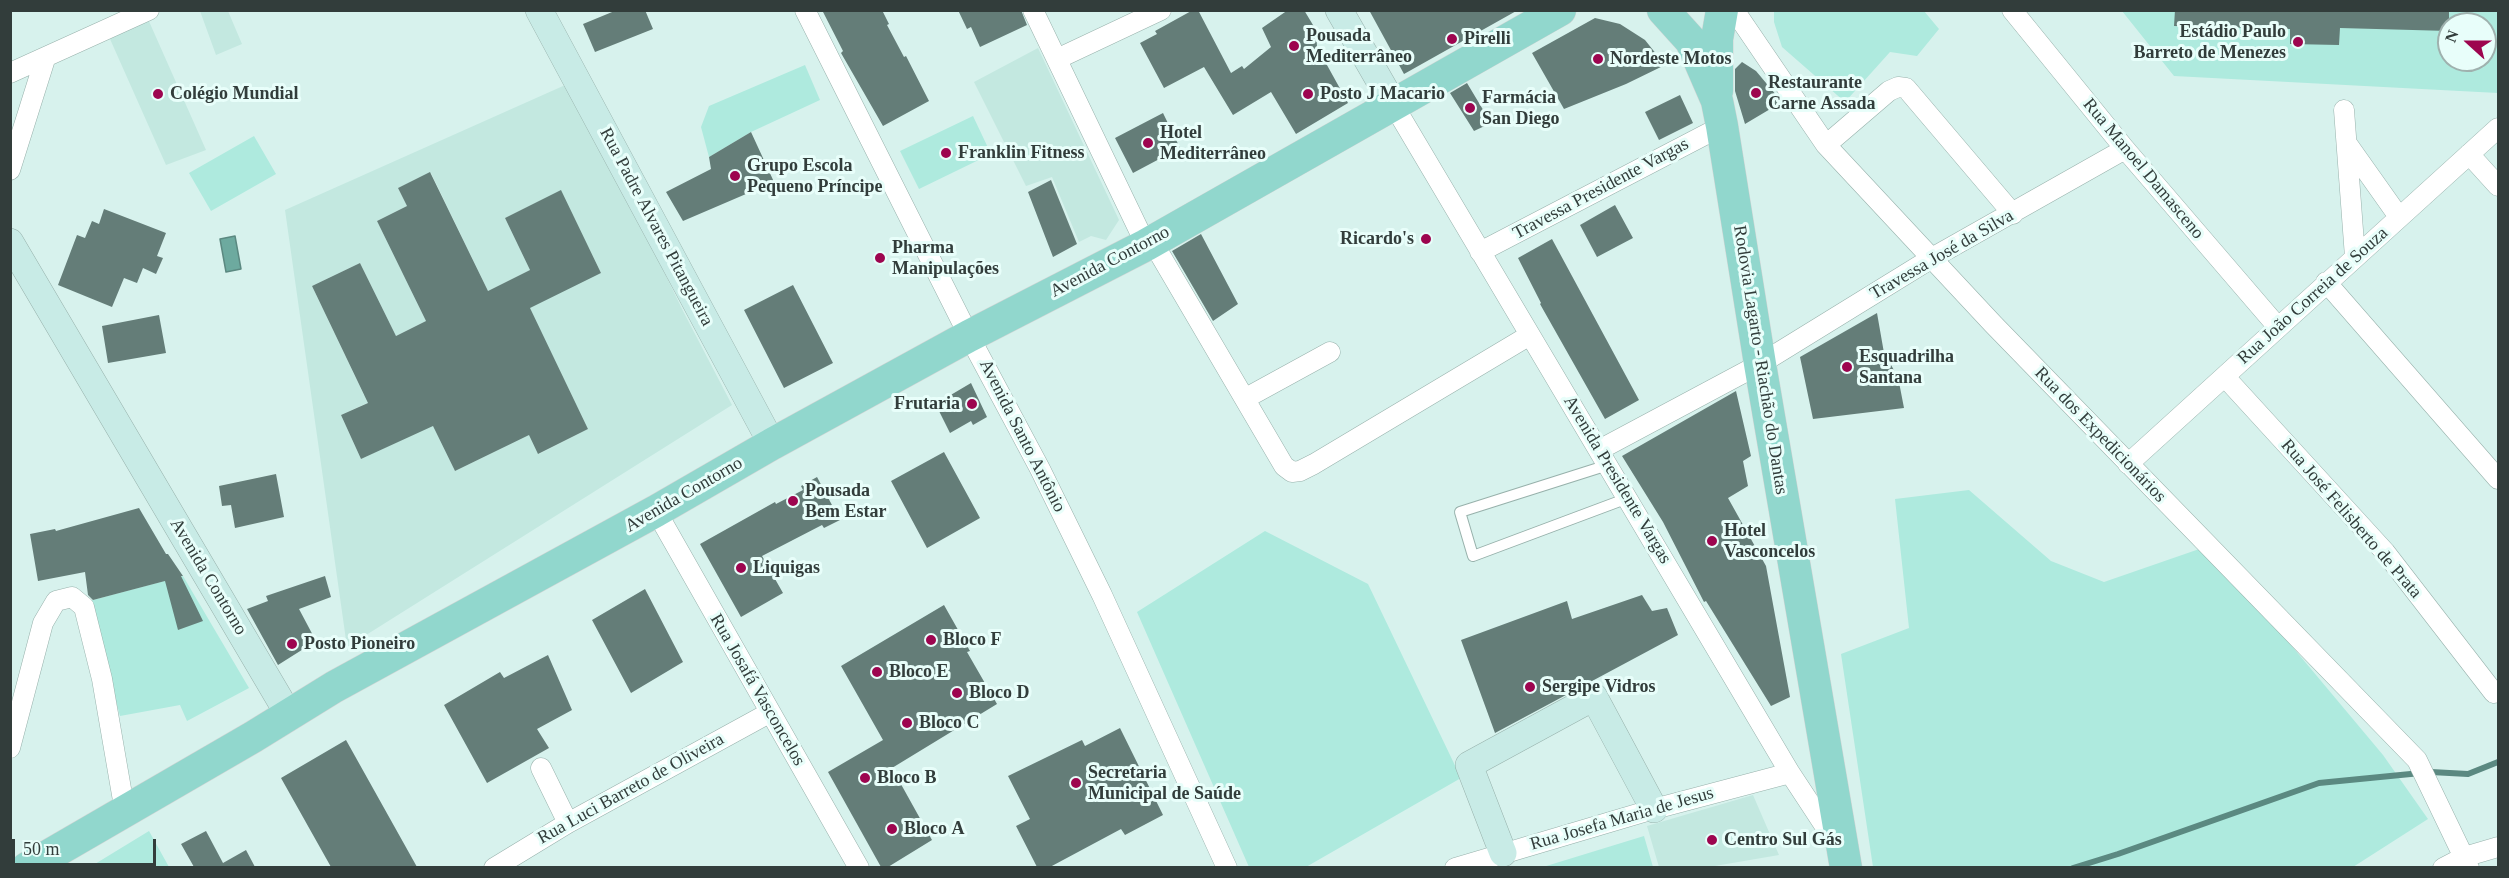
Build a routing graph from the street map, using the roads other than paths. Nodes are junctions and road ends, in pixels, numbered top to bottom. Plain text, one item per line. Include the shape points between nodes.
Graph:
1 (149, 10) edge
2 (539, 10) edge
3 (805, 10) edge
4 (1033, 10) edge
5 (1161, 10) edge
6 (1339, 10) edge
7 (1560, 10) edge
8 (1713, 10) edge
9 (1722, 10) edge
10 (1734, 10) edge
11 (2012, 10) edge
12 (1664, 12) edge
13 (114, 17) edge
14 (45, 59) junction
15 (1057, 60) junction
16 (10, 73) edge
17 (1393, 104) junction
18 (2344, 110) dead end
19 (1719, 113) junction
20 (2499, 128) edge
21 (1826, 145) junction
22 (2348, 145) junction
23 (2125, 149) junction
24 (2469, 154) junction
25 (10, 170) edge
26 (2499, 186) edge
27 (2013, 214) junction
28 (2399, 217) junction
29 (10, 242) edge
30 (1149, 243) junction
31 (1480, 252) junction
32 (2355, 257) junction
33 (1932, 258) junction
34 (2326, 282) junction
35 (2277, 326) junction
36 (1530, 335) junction
37 (969, 336) junction
38 (1330, 352) dead end
39 (1760, 364) junction
40 (2225, 377) junction
41 (1246, 398) junction
42 (772, 444) junction
43 (1604, 457) junction
44 (2128, 464) junction
45 (2499, 479) edge
46 (1628, 498) junction
47 (656, 512) junction
48 (2494, 693) dead end
49 (769, 713) junction
50 (289, 715) junction
51 (10, 748) edge
52 (541, 768) dead end
53 (1790, 773) junction
54 (1654, 809) junction
55 (125, 812) junction
56 (568, 823) junction
57 (2499, 847) edge
58 (1503, 853) junction
59 (1845, 861) edge
60 (2466, 862) edge
61 (27, 867) edge
62 (494, 867) edge
63 (857, 867) edge
64 (1227, 867) edge
65 (1455, 867) edge
66 (2443, 867) edge

1 - 13 street
2 - 42 street, Rua Padre Alvares Pitangueira
3 - 37 street, Avenida Santo Antônio
4 - 15 street
5 - 15 street
6 - 17 street
7 - 17 main road, Avenida Contorno
8 - 12 main road via 1698,19 1684,20
9 - 19 main road via 1718,39
10 - 21 street, Rua dos Expedicionários
11 - 23 street, Rua Manoel Damasceno
12 - 19 main road via 1691,41
13 - 14 street
14 - 16 street
14 - 25 street
15 - 30 street
17 - 30 main road, Avenida Contorno
17 - 31 street, Avenida Presidente Vargas
18 - 22 street
19 - 31 street, Travessa Presidente Vargas
19 - 39 main road, Rodovia Lagarto - Riachão do Dantas
20 - 24 street, Rua João Correia de Souza
21 - 27 street via 1889,91 1906,88
21 - 33 street, Rua dos Expedicionários
22 - 28 street
22 - 32 street
23 - 27 street, Travessa José da Silva
23 - 35 street, Rua Manoel Damasceno
24 - 26 street
24 - 28 street, Rua João Correia de Souza
27 - 33 street, Travessa José da Silva
28 - 32 street, Rua João Correia de Souza
29 - 50 street, Avenida Contorno
30 - 37 main road, Avenida Contorno
30 - 41 street
31 - 36 street, Avenida Presidente Vargas
32 - 34 street, Rua João Correia de Souza
33 - 39 street, Travessa José da Silva
33 - 44 street, Rua dos Expedicionários
34 - 35 street, Rua João Correia de Souza
34 - 45 street
35 - 40 street, Rua João Correia de Souza
36 - 41 street via 1295,472 1284,466
36 - 43 street, Avenida Presidente Vargas
37 - 42 main road, Avenida Contorno
37 - 64 street, Avenida Santo Antônio via 1102,595
38 - 41 street
39 - 43 street, Travessa José da Silva
39 - 59 main road, Rodovia Lagarto - Riachão do Dantas
40 - 44 street, Rua João Correia de Souza
40 - 48 street, Rua José Felisberto de Prata via 2385,552
42 - 47 main road, Avenida Contorno
43 - 46 street, Avenida Presidente Vargas
43 - 46 lane via 1460,513 1473,556
44 - 60 street, Rua dos Expedicionários via 2417,760
46 - 53 street, Avenida Presidente Vargas
47 - 49 street, Rua Josafá Vasconcelos
47 - 50 main road, Avenida Contorno
49 - 56 street, Rua Luci Barreto de Oliveira
49 - 63 street, Rua Josafá Vasconcelos
50 - 55 main road
51 - 55 street via 43,623 56,602 72,597 84,607 102,679
52 - 56 street
53 - 54 street, Rua Josefa Maria de Jesus
53 - 59 street, Avenida Presidente Vargas
54 - 58 street, Rua Josefa Maria de Jesus
54 - 58 street via 1594,697 1469,765
55 - 61 main road
56 - 62 street, Rua Luci Barreto de Oliveira
57 - 60 street
58 - 65 street, Rua Josefa Maria de Jesus
60 - 66 street

